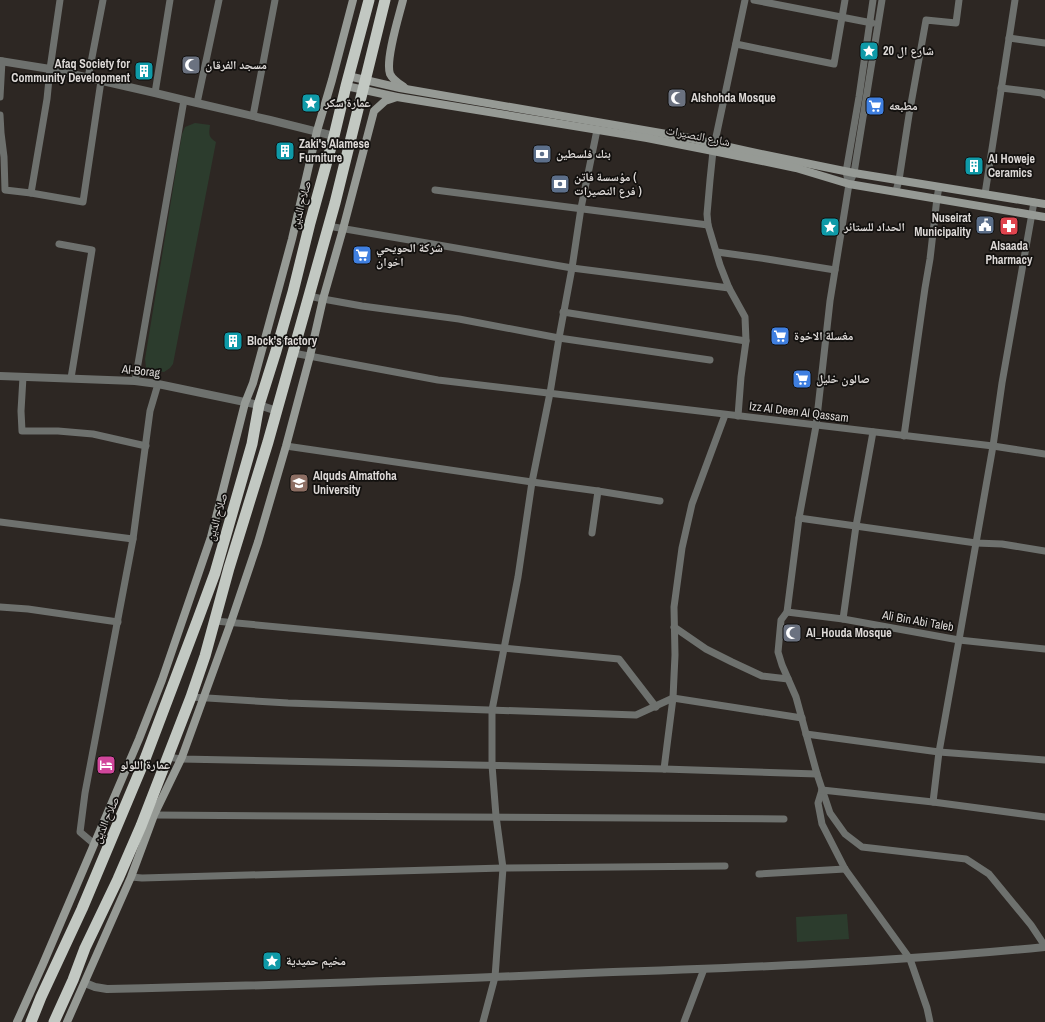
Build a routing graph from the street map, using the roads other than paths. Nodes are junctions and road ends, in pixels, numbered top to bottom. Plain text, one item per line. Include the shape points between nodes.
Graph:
1 (60, 0) edge
2 (103, 0) edge
3 (170, 0) edge
4 (219, 0) edge
5 (275, 0) edge
6 (353, 0) edge
7 (369, 0) edge
8 (385, 0) edge
9 (403, 0) edge
10 (745, 0) edge
11 (754, 0) edge
12 (845, 0) edge
13 (873, 0) edge
14 (882, 0) edge
15 (959, 0) edge
16 (1015, 0) edge
17 (842, 17) junction
18 (869, 22) junction
19 (878, 24) junction
20 (1009, 38) junction
21 (1045, 43) edge
22 (736, 44) junction
23 (1, 61) edge
24 (50, 70) junction
25 (88, 78) junction
26 (101, 81) junction
27 (347, 81) junction
28 (364, 85) junction
29 (1001, 88) junction
30 (412, 90) junction
31 (155, 93) junction
32 (1045, 95) edge
33 (0, 97) edge
34 (396, 97) junction
35 (184, 100) junction
36 (198, 103) junction
37 (0, 115) edge
38 (253, 116) junction
39 (597, 130) junction
40 (317, 131) junction
41 (334, 136) junction
42 (714, 147) junction
43 (850, 172) junction
44 (899, 180) junction
45 (849, 184) junction
46 (939, 187) junction
47 (435, 190) dead end
48 (896, 191) junction
49 (31, 193) junction
50 (985, 194) junction
51 (937, 198) junction
52 (1034, 202) junction
53 (1045, 204) edge
54 (581, 208) junction
55 (1031, 214) junction
56 (1045, 217) edge
57 (708, 225) junction
58 (328, 226) junction
59 (343, 229) junction
60 (59, 244) dead end
61 (717, 252) junction
62 (572, 268) junction
63 (835, 270) junction
64 (729, 288) junction
65 (309, 296) junction
66 (323, 299) junction
67 (563, 312) junction
68 (559, 338) junction
69 (746, 341) junction
70 (293, 353) junction
71 (310, 356) junction
72 (710, 360) dead end
73 (0, 376) edge
74 (23, 377) junction
75 (71, 378) junction
76 (135, 381) junction
77 (158, 384) junction
78 (550, 393) junction
79 (245, 402) junction
80 (259, 405) junction
81 (276, 411) junction
82 (725, 415) junction
83 (738, 416) junction
84 (816, 426) junction
85 (873, 432) junction
86 (904, 436) junction
87 (146, 446) junction
88 (286, 446) junction
89 (993, 446) junction
90 (1045, 454) edge
91 (532, 482) junction
92 (598, 491) junction
93 (660, 501) dead end
94 (799, 518) junction
95 (0, 522) edge
96 (856, 526) junction
97 (592, 533) dead end
98 (133, 539) junction
99 (976, 543) junction
100 (1045, 551) edge
101 (0, 607) edge
102 (787, 612) junction
103 (842, 619) junction
104 (215, 621) junction
105 (118, 622) junction
106 (231, 622) junction
107 (674, 627) junction
108 (959, 640) junction
109 (504, 649) junction
110 (1045, 650) edge
111 (788, 679) junction
112 (191, 697) junction
113 (204, 697) junction
114 (673, 698) junction
115 (656, 707) junction
116 (492, 710) junction
117 (802, 718) junction
118 (806, 734) junction
119 (939, 752) junction
120 (168, 757) junction
121 (181, 758) junction
122 (1045, 760) edge
123 (492, 765) junction
124 (664, 769) junction
125 (817, 774) junction
126 (822, 790) junction
127 (933, 802) junction
128 (154, 815) junction
129 (496, 816) junction
130 (1045, 817) edge
131 (784, 819) dead end
132 (93, 843) junction
133 (725, 866) dead end
134 (503, 868) junction
135 (845, 869) junction
136 (759, 874) dead end
137 (131, 877) junction
138 (1045, 946) edge
139 (910, 959) junction
140 (704, 969) junction
141 (495, 977) junction
142 (85, 983) junction
143 (17, 1022) edge
144 (31, 1022) edge
145 (54, 1022) edge
146 (67, 1022) edge
147 (483, 1022) edge
148 (684, 1022) edge
149 (930, 1022) edge

1 - 24 street
2 - 25 street
3 - 31 street
4 - 36 street
5 - 38 street
6 - 40 main road
7 - 27 highway, صلاح الدين
8 - 28 highway
9 - 30 main road via 389,55 389,71 396,82
10 - 22 street
11 - 17 street
12 - 17 street
13 - 18 street
14 - 19 street
15 - 44 street via 956,23 926,20
16 - 20 street
17 - 18 street
17 - 22 street via 834,64
18 - 19 street
18 - 43 street
19 - 43 street
20 - 21 street
20 - 29 street
22 - 42 street
23 - 24 street
23 - 33 street
24 - 25 street
24 - 49 street
25 - 26 street
26 - 31 street
26 - 49 street via 83,202
27 - 28 main road, شارع النصيرات
27 - 41 highway, صلاح الدين
28 - 30 main road, شارع النصيرات
28 - 34 main road, شارع النصيرات
28 - 58 highway
29 - 32 street
29 - 50 street
30 - 42 main road, شارع النصيرات via 677,136
31 - 35 street
34 - 39 main road, شارع النصيرات
34 - 59 main road via 385,101 374,111
35 - 36 street
35 - 76 street
36 - 38 street
37 - 49 street via 5,190
38 - 40 street
39 - 42 main road, شارع النصيرات
39 - 54 street
40 - 41 street
40 - 79 main road via 292,239
41 - 80 highway, صلاح الدين
42 - 43 main road, شارع النصيرات
42 - 45 main road, شارع النصيرات
42 - 57 street
43 - 44 main road, شارع النصيرات
43 - 45 street
44 - 46 main road, شارع النصيرات
44 - 48 street
45 - 48 main road, شارع النصيرات
45 - 63 street
46 - 50 main road, شارع النصيرات
46 - 51 street
47 - 54 street
48 - 51 main road, شارع النصيرات
50 - 52 main road, شارع النصيرات
51 - 55 main road, شارع النصيرات
51 - 86 street
52 - 53 main road, شارع النصيرات
52 - 55 street
54 - 57 street
54 - 62 street
55 - 56 main road, شارع النصيرات
55 - 89 street
57 - 61 street
58 - 59 street
58 - 65 highway
59 - 62 street
59 - 66 main road
60 - 75 street via 92,250
61 - 63 street
61 - 64 street
62 - 64 street
62 - 67 street
63 - 84 street
64 - 69 street via 745,317
65 - 66 street
65 - 70 highway
66 - 68 street via 459,319
66 - 71 main road
67 - 68 street
67 - 69 street
68 - 72 street
68 - 78 street
69 - 83 street
70 - 71 street, Izz Al Deen Al Qassam
70 - 81 highway
71 - 78 street, Izz Al Deen Al Qassam via 438,380
71 - 88 main road
73 - 74 street, Al-Borag
74 - 75 street, Al-Borag
74 - 87 street via 22,431 93,434
75 - 76 street, Al-Borag
76 - 77 street, Al-Borag
77 - 79 street, Al-Borag
77 - 87 street via 150,411
78 - 82 street, Izz Al Deen Al Qassam
78 - 91 street
79 - 80 street, Al-Borag
79 - 132 main road via 211,537 162,680
80 - 81 street, Al-Borag
80 - 144 highway, صلاح الدين via 252,444 215,572 198,619 124,810
81 - 104 highway
82 - 83 street, Izz Al Deen Al Qassam
82 - 107 street via 692,504 678,574
83 - 84 street, Izz Al Deen Al Qassam
84 - 85 street, Izz Al Deen Al Qassam
84 - 94 street
85 - 86 street, Izz Al Deen Al Qassam
85 - 96 street
86 - 89 street, Izz Al Deen Al Qassam
87 - 98 street
88 - 91 street
88 - 106 main road
89 - 90 street, Izz Al Deen Al Qassam
89 - 99 street
91 - 92 street
91 - 109 street
92 - 93 street
92 - 97 street
94 - 96 street
94 - 102 street
95 - 98 street
96 - 99 street
96 - 103 street
98 - 105 street
99 - 100 street via 1002,544
99 - 108 street
101 - 105 street
102 - 103 street, Ali Bin Abi Taleb
102 - 111 street via 781,620 778,652
103 - 108 street, Ali Bin Abi Taleb
104 - 106 street
104 - 112 highway
105 - 132 street via 80,832
106 - 109 street
106 - 113 main road
107 - 111 street via 706,649 762,676
107 - 114 street
108 - 110 street, Ali Bin Abi Taleb
108 - 119 street
109 - 115 street via 619,659
109 - 116 street
111 - 117 street
112 - 113 street
112 - 120 highway
113 - 116 street via 288,703
113 - 121 main road
114 - 115 street
114 - 117 street
114 - 124 street
115 - 116 street via 636,715
116 - 123 street
117 - 118 street
118 - 119 street
118 - 125 street
119 - 122 street
119 - 127 street
120 - 121 street
120 - 145 highway via 118,879
121 - 123 street
121 - 128 main road
123 - 124 street
123 - 129 street
124 - 125 street
125 - 126 street
126 - 127 street
126 - 135 street via 818,803 822,824
126 - 138 street via 830,812 845,834 862,847 966,859 989,874
127 - 130 street
128 - 129 street
128 - 137 main road
129 - 131 street
129 - 134 street
132 - 143 main road
133 - 134 street
134 - 137 street
134 - 141 street
135 - 136 street
135 - 139 street
137 - 142 main road
138 - 139 street
139 - 140 street
139 - 149 street
140 - 141 street
140 - 148 street
141 - 142 street via 115,989
141 - 147 street
142 - 146 main road

